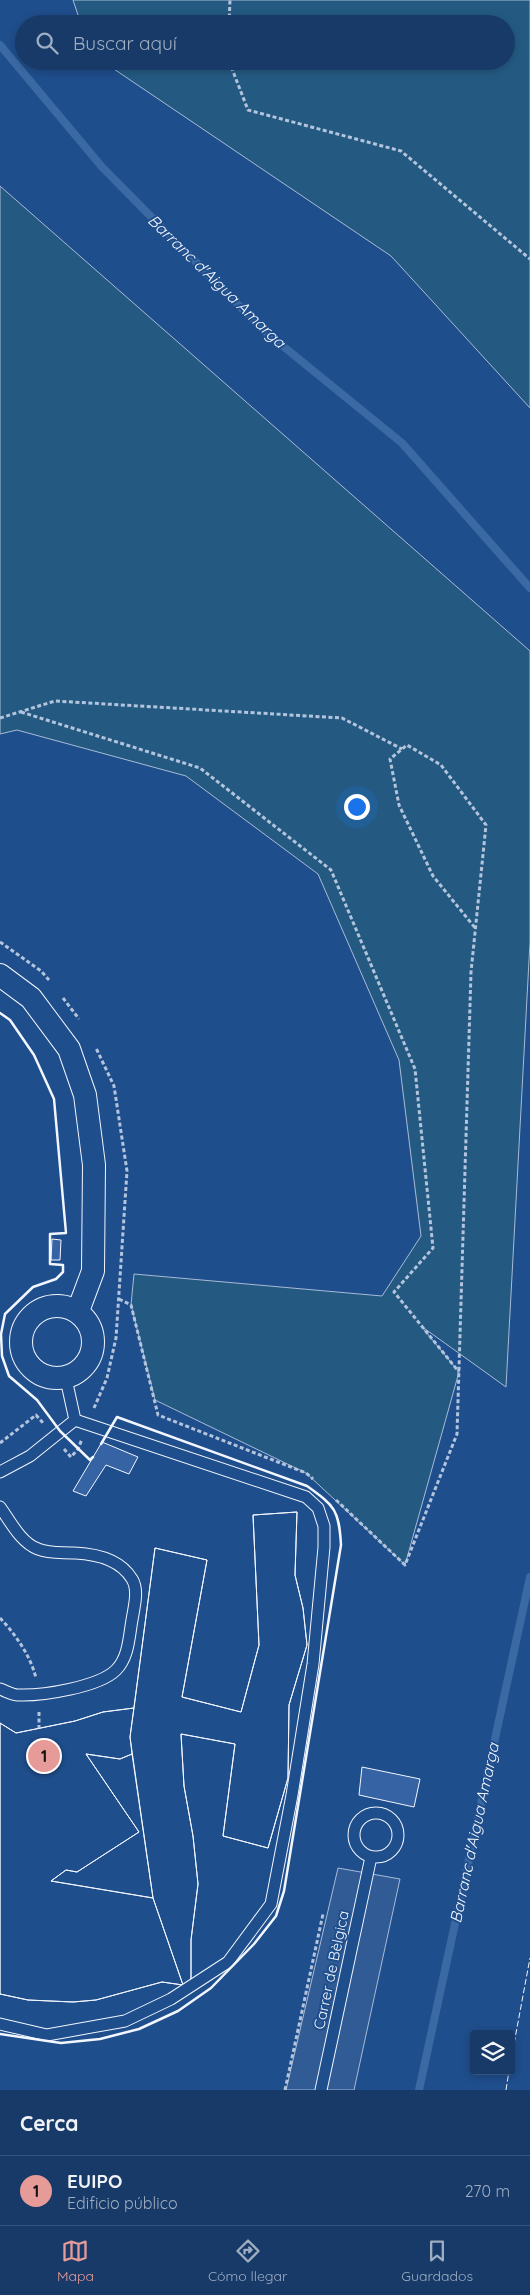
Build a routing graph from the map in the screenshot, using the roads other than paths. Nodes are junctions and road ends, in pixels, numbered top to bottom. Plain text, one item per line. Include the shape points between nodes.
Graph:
1 (0, 975) edge
2 (78, 1311) junction
3 (66, 1379) junction
4 (76, 1420) junction
5 (0, 1472) edge
6 (0, 1507) edge
7 (0, 1689) edge
8 (371, 1857) dead end
9 (0, 2024) edge
10 (321, 2090) edge

1 - 2 street via 31,998 69,1049 85,1095 94,1165 93,1271
2 - 3 street via 89,1324 94,1340 91,1357 81,1371
2 - 3 street via 58,1305 38,1310 24,1326 20,1346 28,1365 45,1378
3 - 4 lane
4 - 5 lane via 30,1456
4 - 9 lane via 306,1497 318,1508 324,1526 324,1546 313,1664 271,1904 228,1962 171,1999 125,2021 48,2034
6 - 7 lane via 22,1537 36,1549 54,1554 76,1553 109,1558 133,1580 136,1598 125,1658 116,1670 101,1680 59,1691 16,1695
8 - 10 lane, Carrer de Bèlgica

